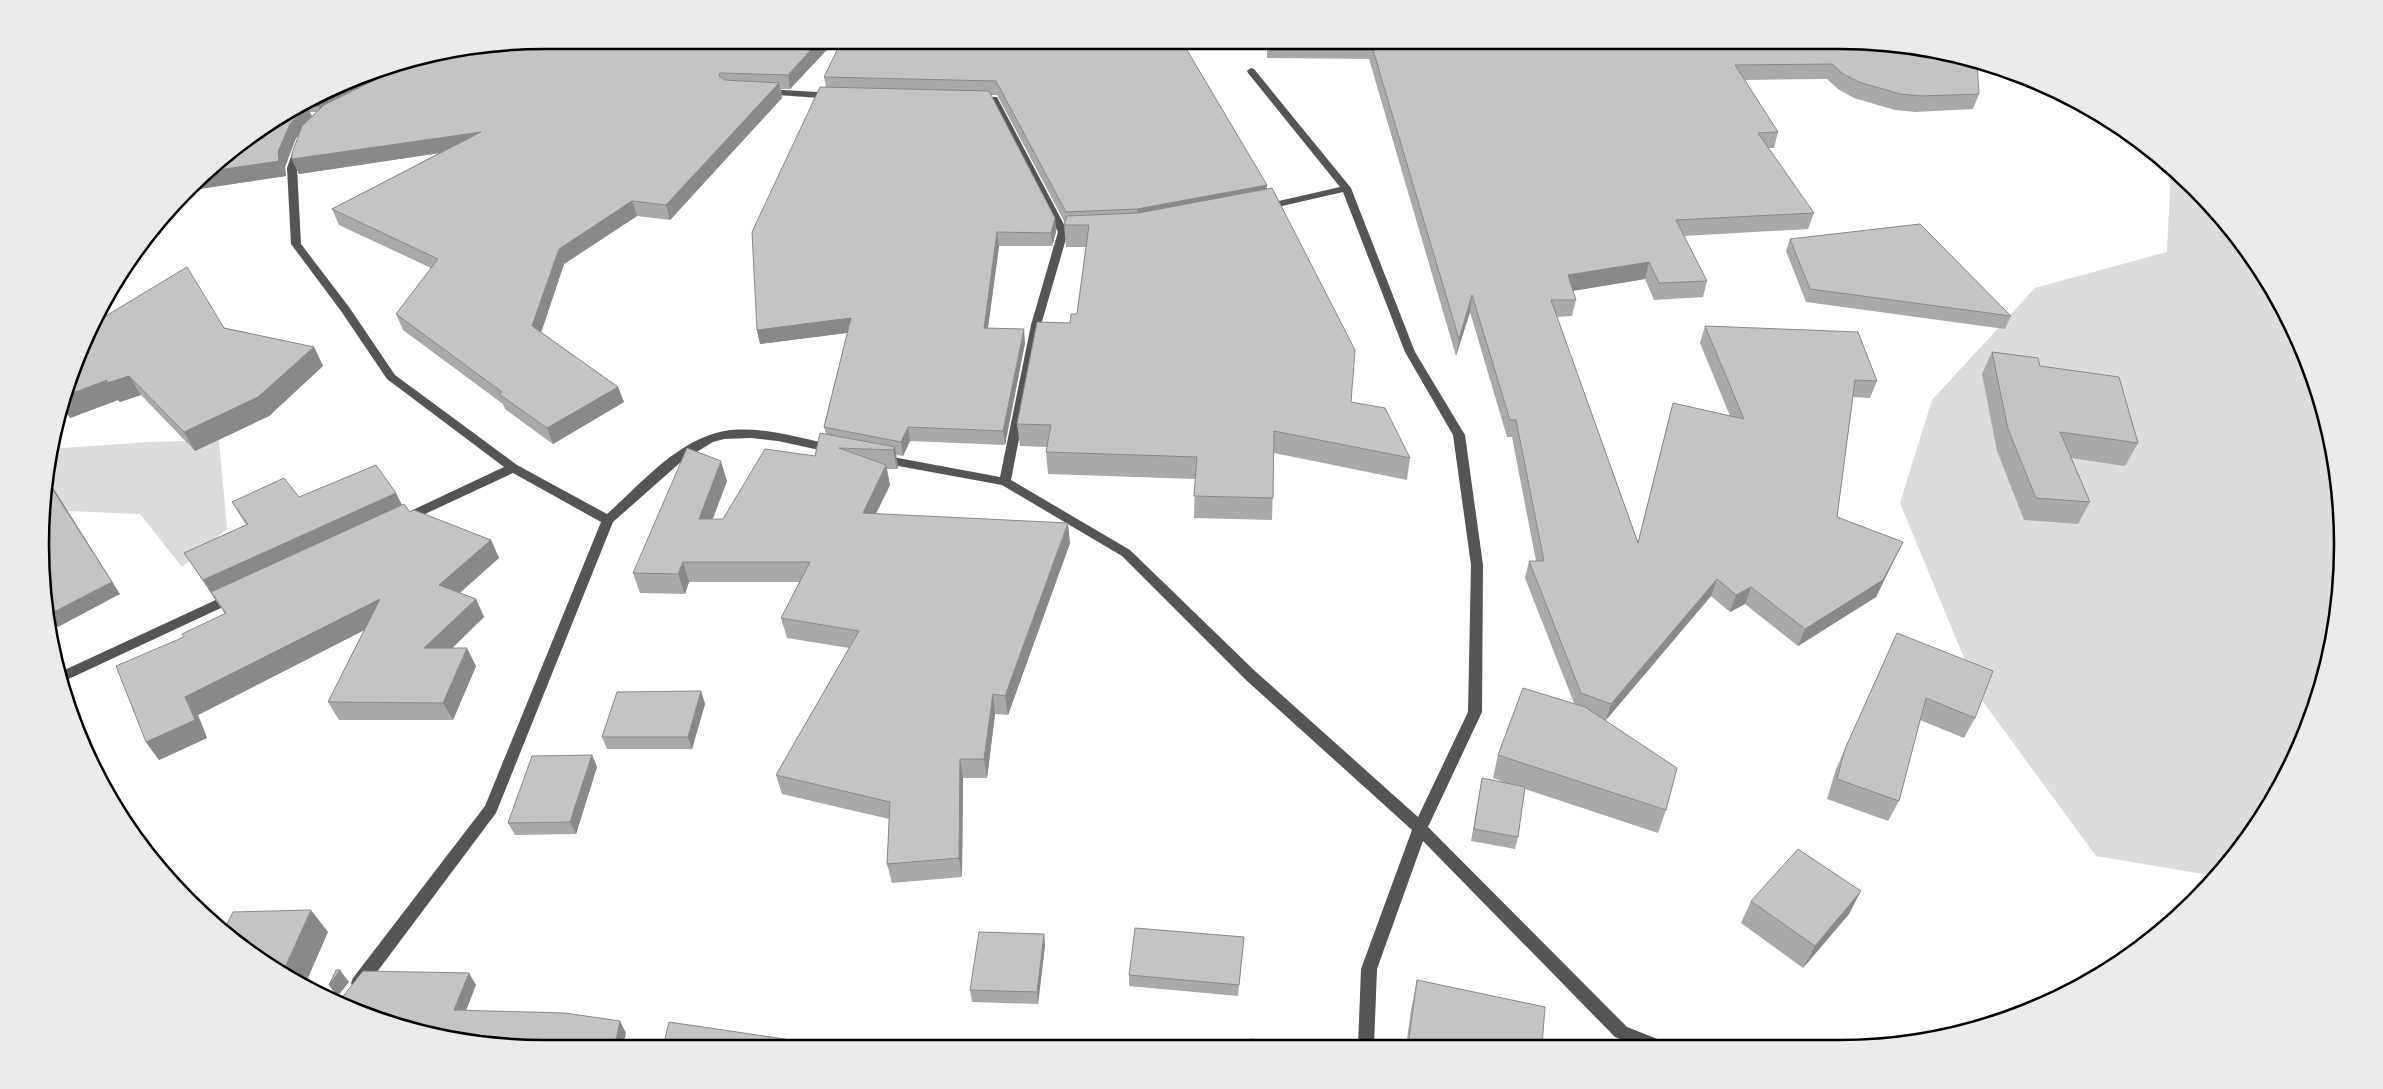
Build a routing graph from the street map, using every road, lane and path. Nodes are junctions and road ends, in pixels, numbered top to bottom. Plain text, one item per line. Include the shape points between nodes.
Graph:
1 (1251, 71) dead end
2 (757, 92) edge
3 (842, 96) edge
4 (966, 99) edge
5 (303, 140) edge
6 (1346, 188) junction
7 (1254, 209) edge
8 (843, 451) edge
9 (872, 456) edge
10 (513, 468) junction
11 (1005, 482) junction
12 (608, 520) junction
13 (398, 522) edge
14 (243, 592) edge
15 (66, 674) edge
16 (1420, 828) junction
17 (348, 998) edge
18 (1366, 1040) edge
19 (1640, 1040) edge

1 - 6 street
2 - 3 street
4 - 11 street via 994,99 1068,232 1036,325
5 - 10 street via 292,168 296,244 391,377
6 - 7 street
6 - 16 street via 1410,352 1460,435 1476,565 1475,712
8 - 12 street via 757,434 723,435 692,447
9 - 11 street
10 - 12 street
10 - 13 street
11 - 16 street via 1126,553 1251,676
12 - 17 street via 491,809
14 - 15 street
16 - 18 street via 1369,969
16 - 19 street via 1621,1032

